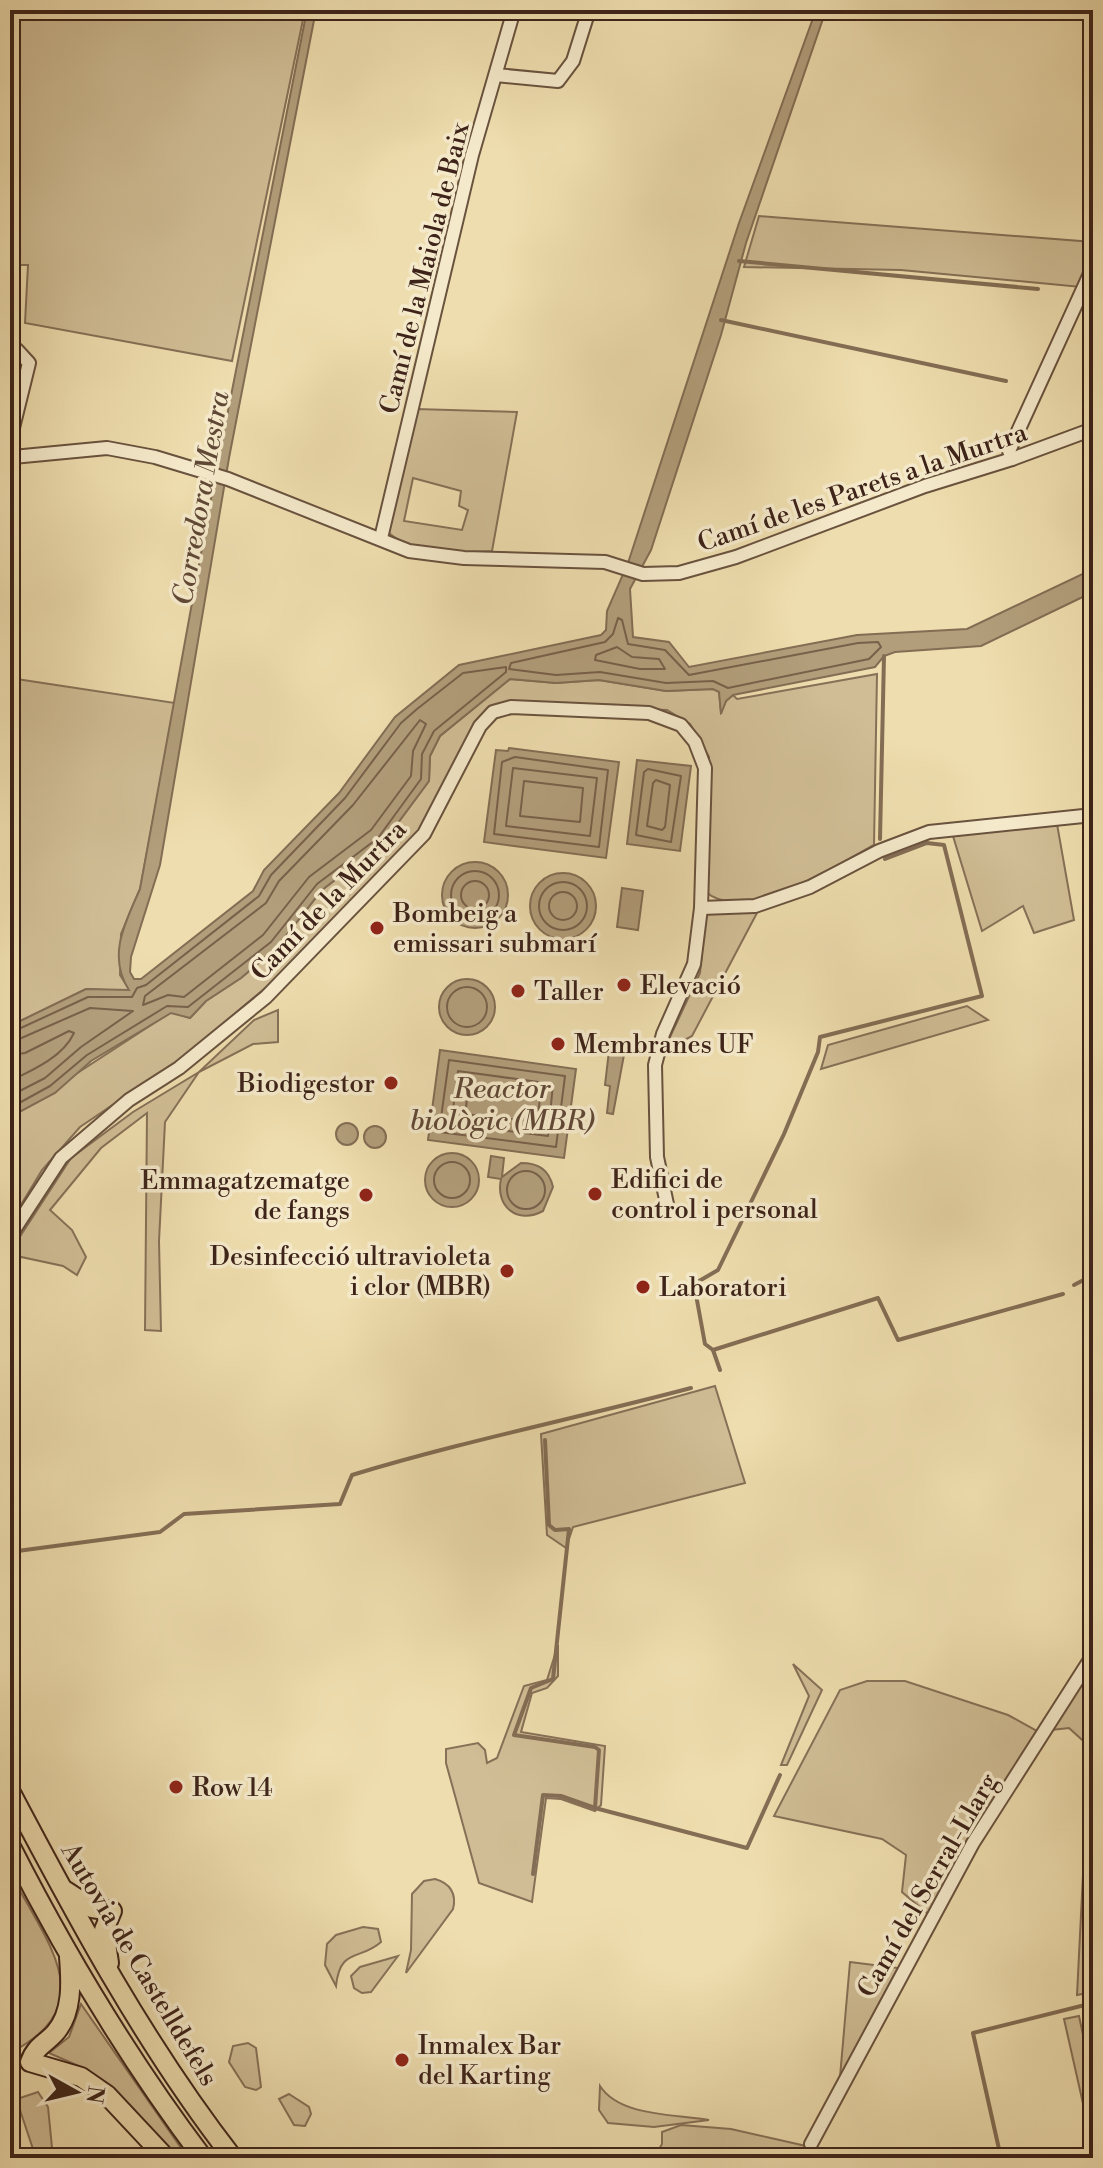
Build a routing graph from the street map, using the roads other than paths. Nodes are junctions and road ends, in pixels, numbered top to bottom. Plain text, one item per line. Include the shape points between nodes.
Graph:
1 (514, 10) edge
2 (589, 10) edge
3 (496, 75) junction
4 (1093, 267) edge
5 (10, 349) edge
6 (1093, 429) edge
7 (10, 440) edge
8 (10, 452) edge
9 (1012, 459) junction
10 (381, 538) junction
11 (1093, 815) edge
12 (701, 908) junction
13 (668, 1209) dead end
14 (10, 1236) edge
15 (1093, 1655) edge
16 (10, 1791) edge
17 (10, 1845) edge
18 (60, 1887) junction
19 (69, 1955) junction
20 (112, 1977) junction
21 (811, 2144) dead end
22 (166, 2158) edge
23 (203, 2158) edge
24 (233, 2158) edge

1 - 3 street, Camí de la Maiola de Baix
2 - 3 street via 568,72 558,81
3 - 10 street, Camí de la Maiola de Baix
4 - 9 street via 1009,451
5 - 7 street via 24,355 29,374
6 - 9 street, Camí de les Parets a la Murtra
8 - 10 street via 26,458 49,451 107,448 155,457
9 - 10 street, Camí de les Parets a la Murtra via 679,573 643,574 593,561 464,558 409,551
11 - 12 street via 929,832 810,887 755,906
12 - 13 street via 694,964 655,1065 657,1157
12 - 14 street, Camí de la Murtra via 705,768 681,725 649,713 511,707 493,712 480,726 424,834 266,997 61,1158
15 - 21 street, Camí del Serral-Llarg via 973,1843
16 - 18 highway, Autovia de Castelldefels
17 - 19 highway, Autovia de Castelldefels
18 - 20 highway, Autovia de Castelldefels
18 - 20 highway via 92,1908 112,1911 104,1930
19 - 22 highway via 67,2008 56,2032 30,2062 81,2077 107,2095
19 - 23 highway, Autovia de Castelldefels via 143,2075
20 - 24 highway, Autovia de Castelldefels

